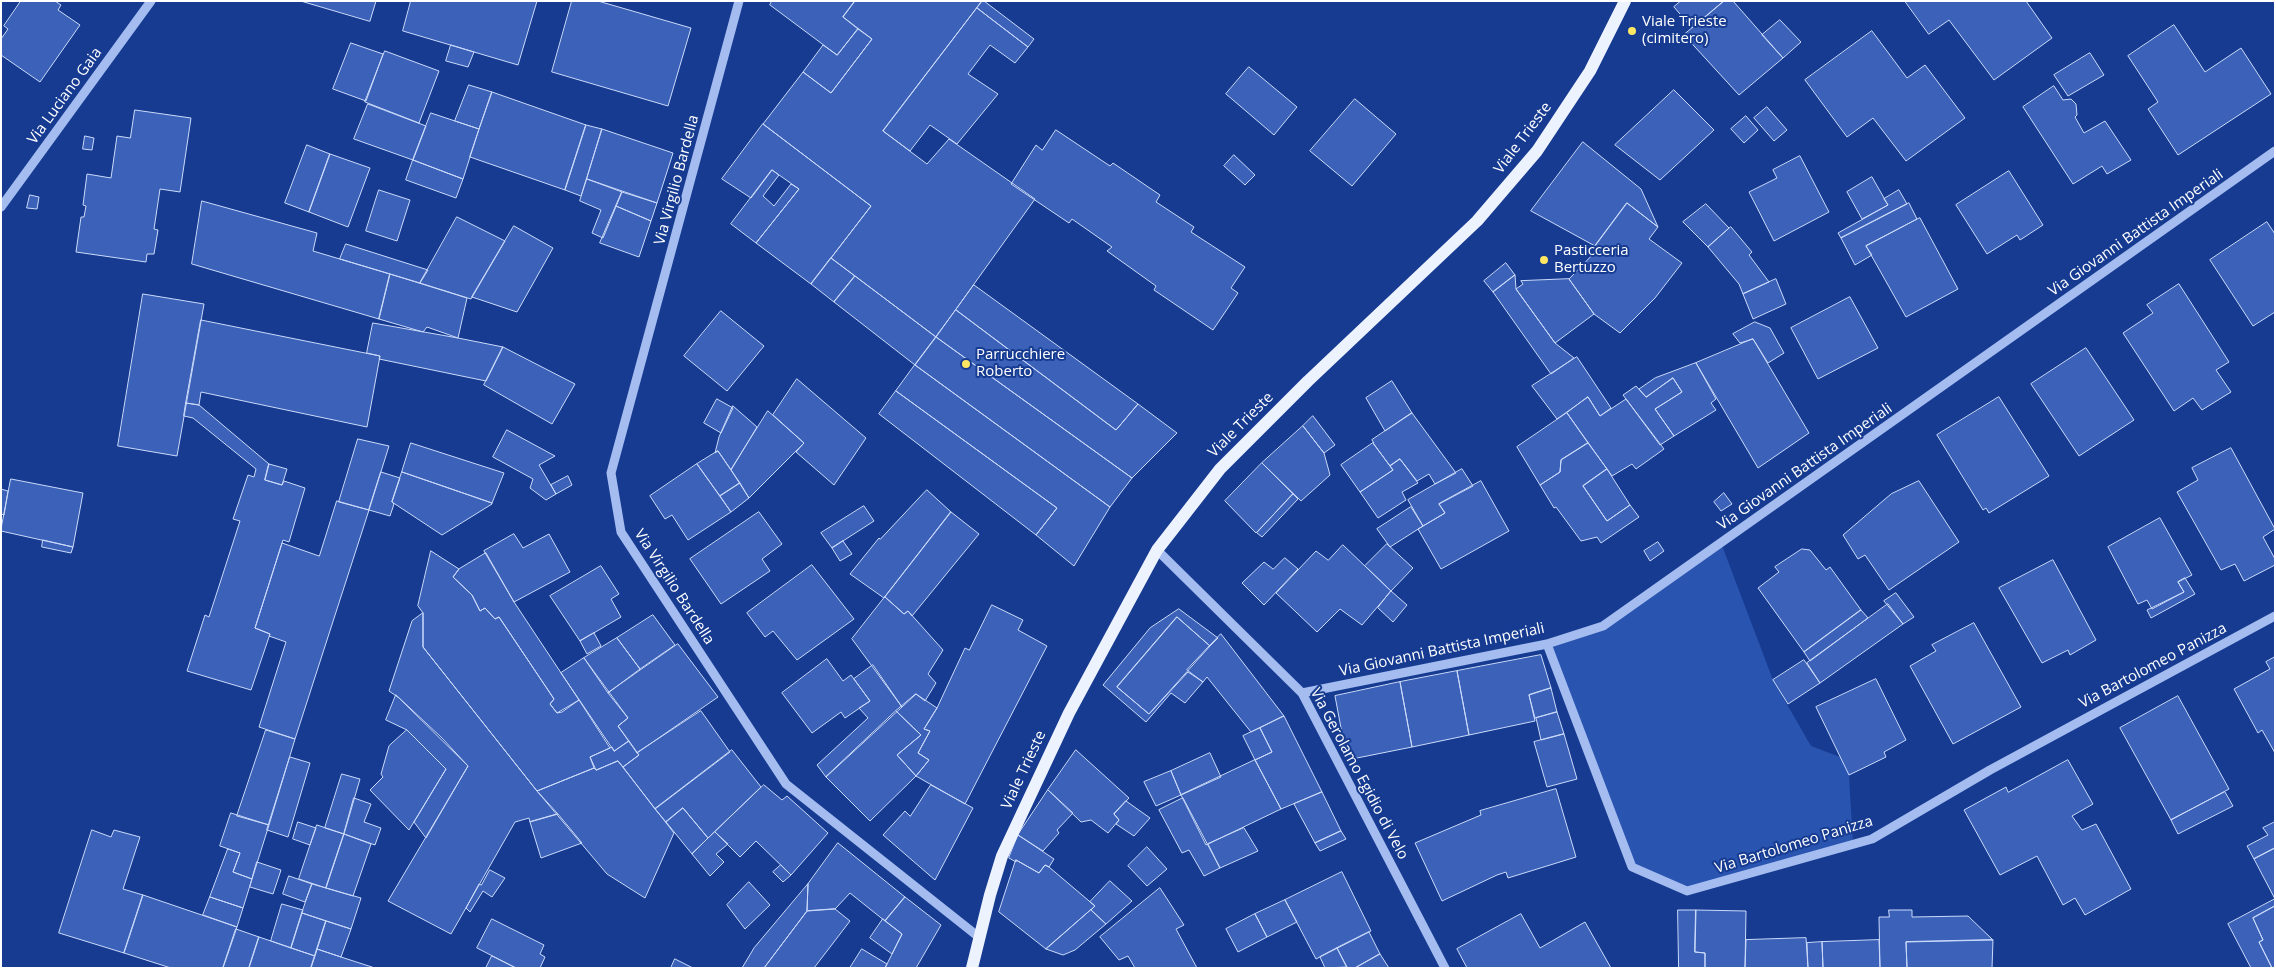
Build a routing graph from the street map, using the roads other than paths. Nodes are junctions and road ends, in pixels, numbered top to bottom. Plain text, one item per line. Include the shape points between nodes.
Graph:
1 (151, 1) edge
2 (739, 1) edge
3 (1625, 1) edge
4 (2275, 151) edge
5 (1, 207) edge
6 (1156, 550) junction
7 (2275, 616) edge
8 (1547, 644) junction
9 (1302, 693) junction
10 (980, 938) junction
11 (972, 968) edge
12 (1445, 968) edge

1 - 5 street, Via Luciano Gaia
2 - 10 street, Via Virgilio Bardella via 611,473 621,532 786,784
3 - 6 main road, Viale Trieste via 1590,70 1537,151 1483,214 1220,469
4 - 8 street, Via Giovanni Battista Imperiali via 1603,626
6 - 9 street, Via Gerolamo Egidio di Velo
6 - 10 main road, Viale Trieste via 1068,713 1002,856
7 - 8 street, Via Bartolomeo Panizza via 1990,770 1872,839 1687,891 1632,867
8 - 9 street, Via Giovanni Battista Imperiali
9 - 12 street, Via Gerolamo Egidio di Velo
10 - 11 main road, Viale Trieste

